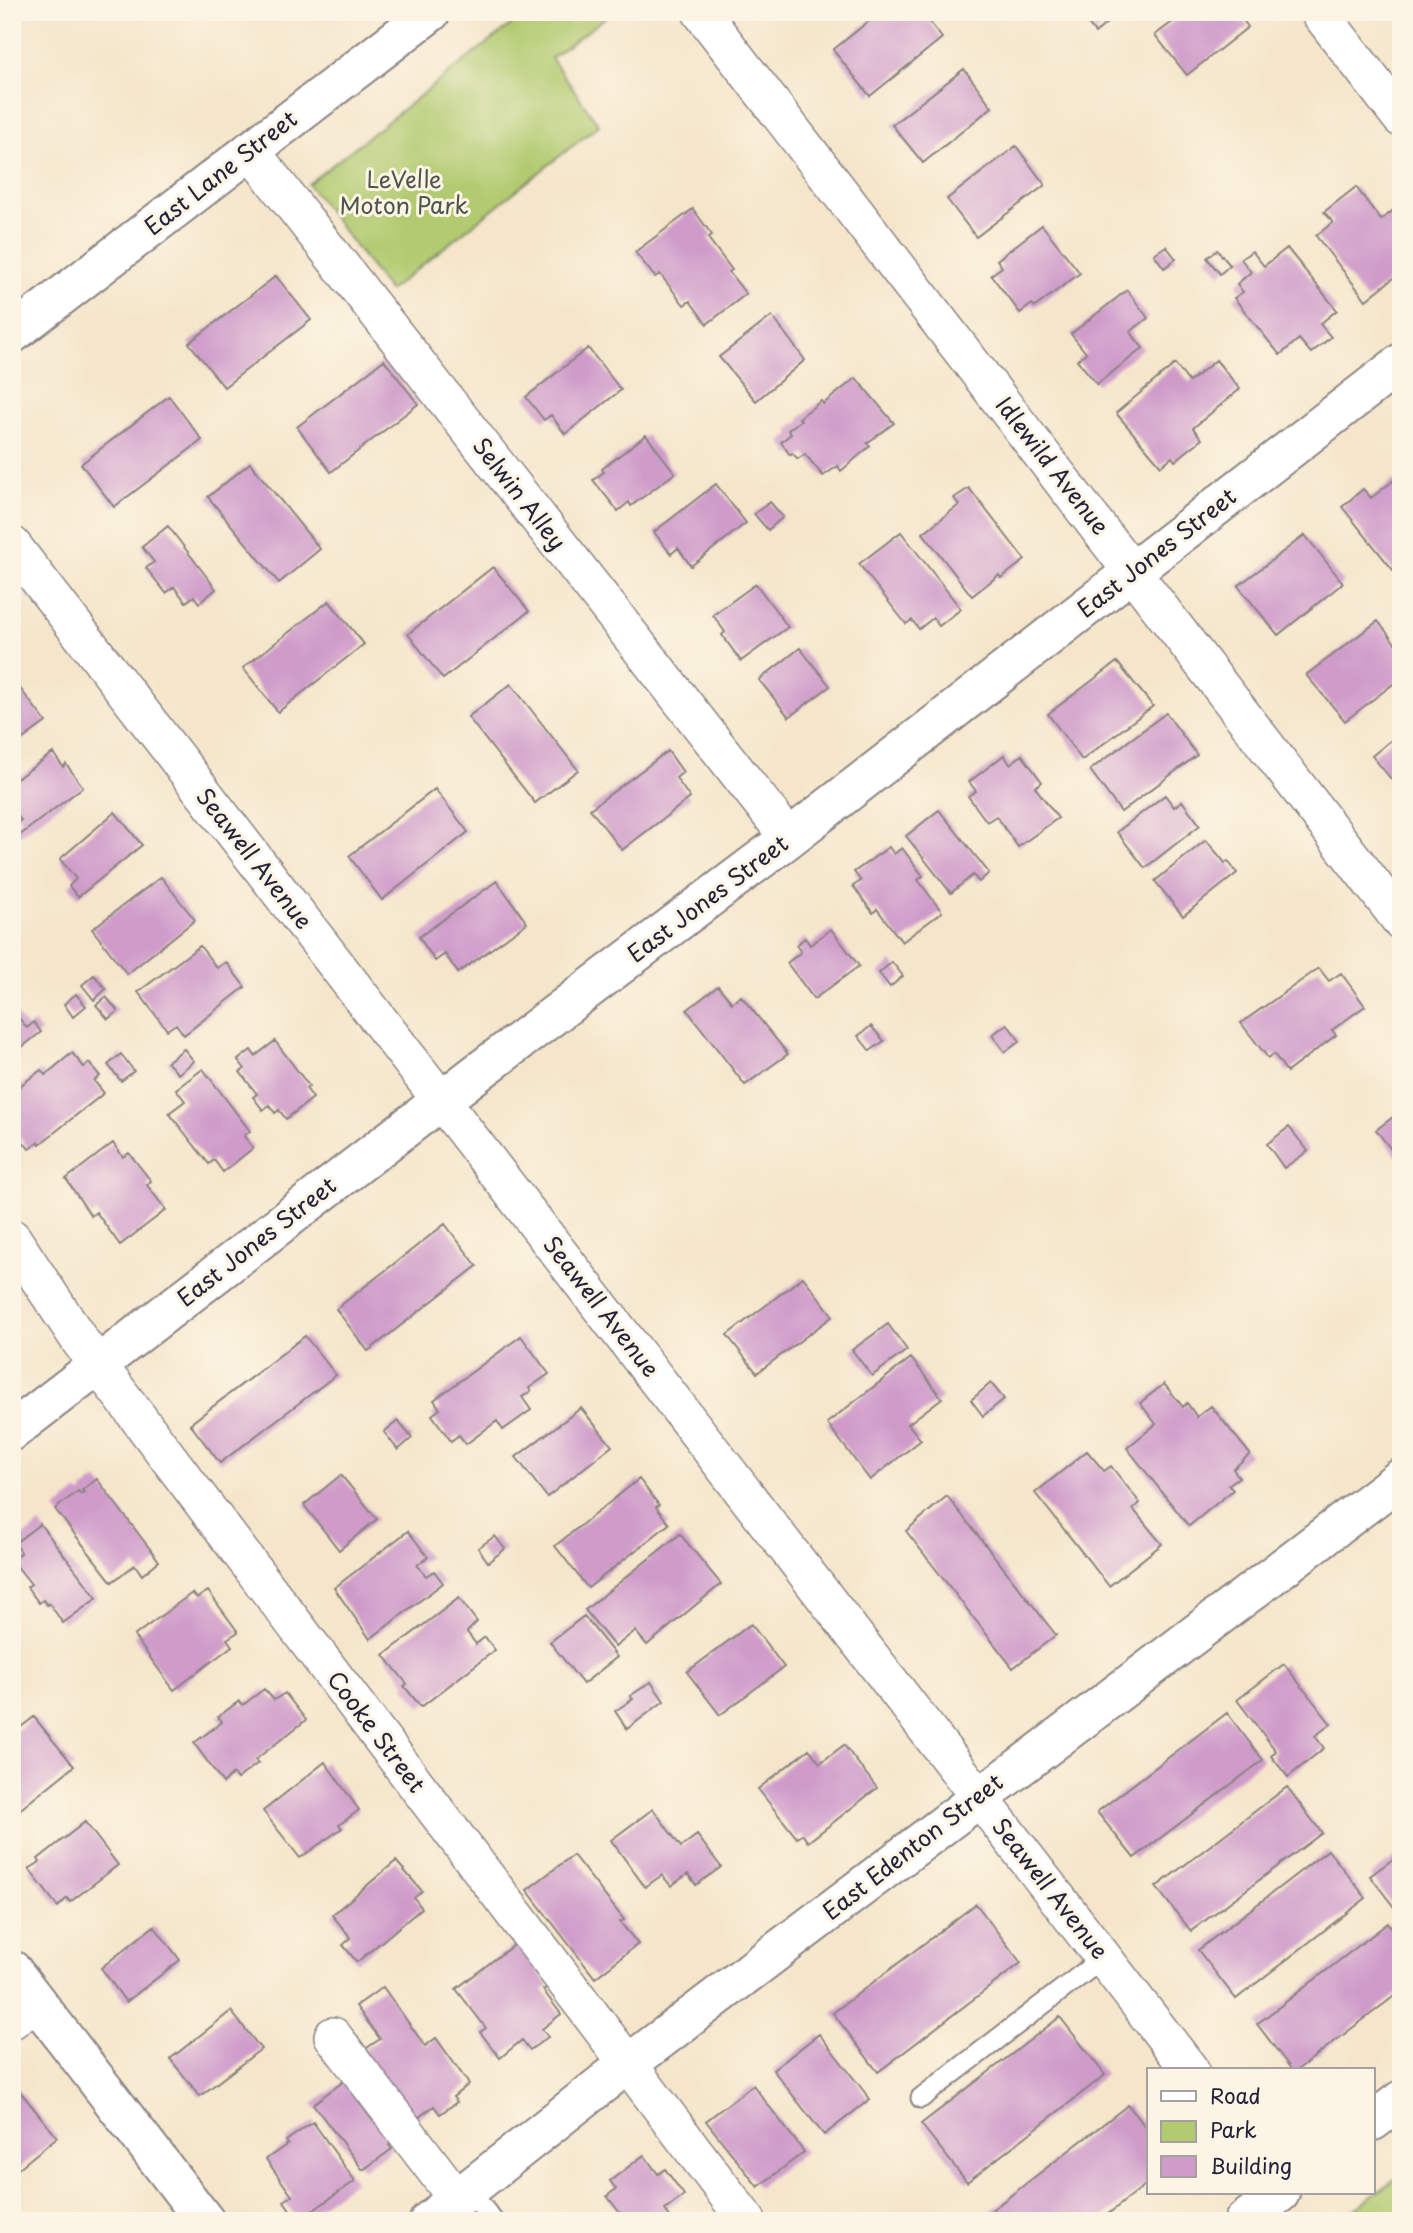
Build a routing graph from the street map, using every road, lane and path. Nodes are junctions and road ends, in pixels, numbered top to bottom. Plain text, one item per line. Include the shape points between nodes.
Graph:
1 (431, 12) edge
2 (701, 12) edge
3 (1319, 12) edge
4 (1401, 118) edge
5 (250, 150) junction
6 (12, 334) edge
7 (1401, 363) edge
8 (12, 545) edge
9 (1133, 572) junction
10 (789, 838) junction
11 (1401, 921) edge
12 (442, 1101) junction
13 (12, 1238) edge
14 (97, 1364) junction
15 (12, 1431) edge
16 (1401, 1478) edge
17 (978, 1797) junction
18 (1103, 1958) junction
19 (12, 1969) edge
20 (24, 2011) edge
21 (333, 2036) dead end
22 (628, 2064) junction
23 (1187, 2068) edge
24 (921, 2098) dead end
25 (1401, 2099) edge
26 (1374, 2120) edge
27 (1279, 2194) edge
28 (452, 2203) edge
29 (205, 2221) edge
30 (493, 2221) edge
31 (747, 2221) edge
32 (1244, 2221) edge

1 - 5 street, East Lane Street
2 - 9 street, Idlewild Avenue
3 - 4 street
5 - 6 street, East Lane Street
5 - 10 street, Selwin Alley
7 - 9 street, East Jones Street
8 - 12 street, Seawell Avenue
9 - 10 street, East Jones Street
9 - 11 street, Idlewild Avenue
10 - 12 street, East Jones Street
12 - 14 street, East Jones Street
12 - 17 street, Seawell Avenue
13 - 14 street, Cooke Street
14 - 15 street, East Jones Street
14 - 22 street, Cooke Street
16 - 17 street, East Edenton Street
17 - 18 street, Seawell Avenue
17 - 22 street, East Edenton Street
18 - 23 street, Seawell Avenue
18 - 24 lane
19 - 20 street
20 - 29 street
21 - 28 street
22 - 28 street, East Edenton Street
22 - 31 street, Cooke Street
25 - 26 street
27 - 32 street
28 - 30 lane

